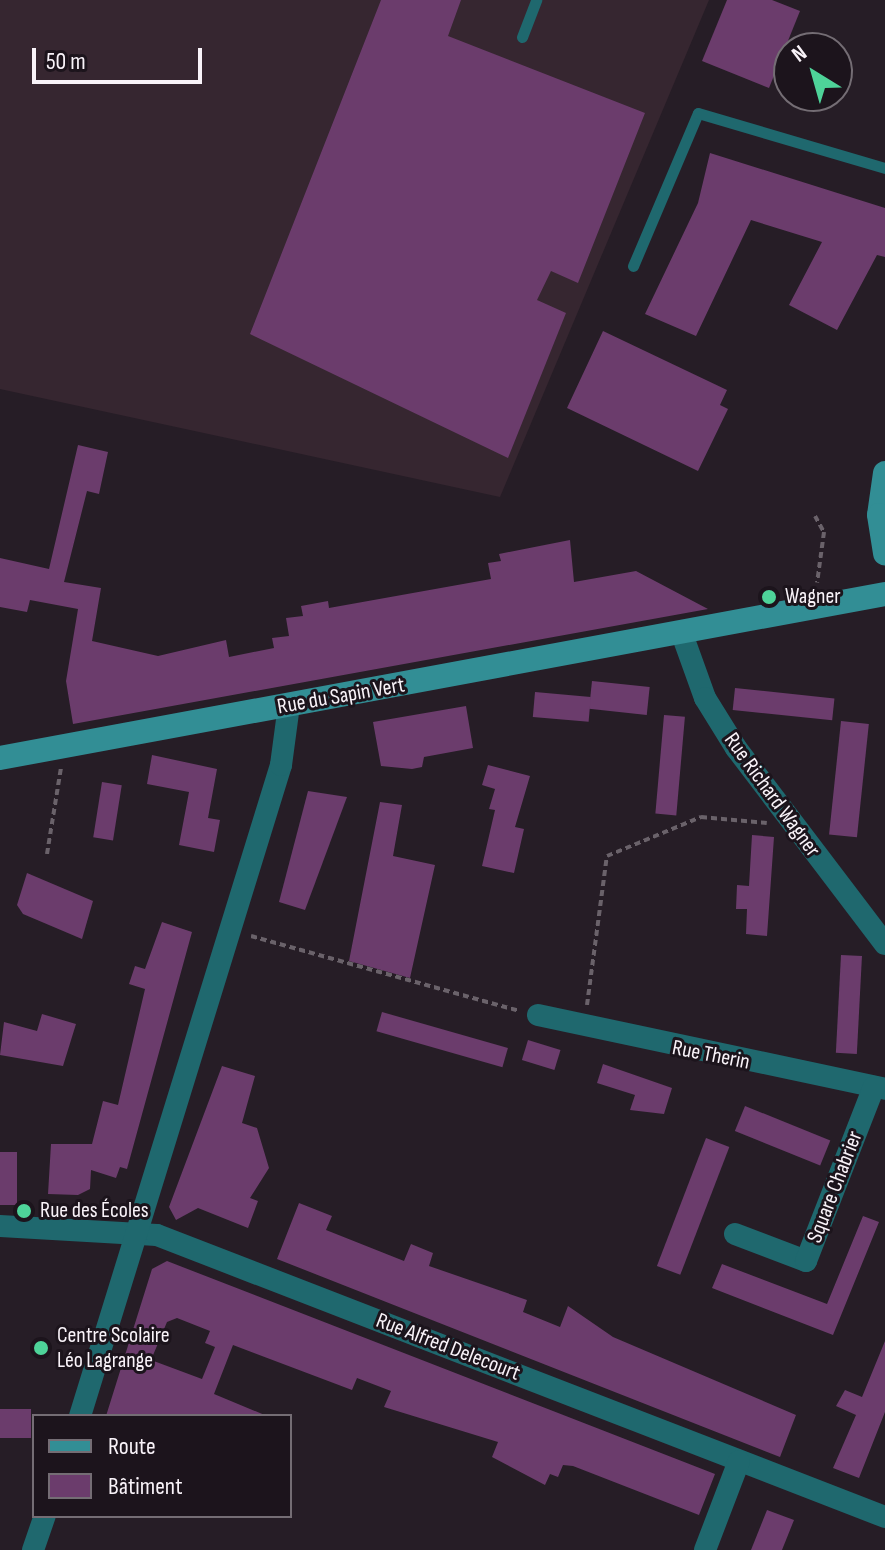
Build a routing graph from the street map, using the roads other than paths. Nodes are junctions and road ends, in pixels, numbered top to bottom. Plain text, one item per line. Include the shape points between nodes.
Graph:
1 (536, 0) edge
2 (522, 37) dead end
3 (885, 168) edge
4 (633, 266) dead end
5 (885, 473) edge
6 (885, 554) edge
7 (885, 594) edge
8 (682, 634) junction
9 (289, 705) junction
10 (0, 758) edge
11 (885, 944) edge
12 (538, 1015) road end
13 (880, 1088) edge
14 (0, 1226) edge
15 (142, 1231) junction
16 (735, 1234) dead end
17 (81, 1414) edge
18 (739, 1461) junction
19 (885, 1517) edge
20 (44, 1518) edge
21 (33, 1550) edge
22 (705, 1550) edge

1 - 2 lane
3 - 4 lane via 698,113
5 - 6 street via 879,515
7 - 8 street, Rue du Sapin Vert
8 - 9 street, Rue du Sapin Vert
8 - 11 street, Rue Richard Wagner via 721,726
9 - 10 street, Rue du Sapin Vert
9 - 15 street via 287,744
12 - 13 street, Rue Therin
13 - 16 street, Square Chabrier via 806,1261
14 - 15 street, Rue Alfred Delecourt
15 - 17 street
15 - 18 street, Rue Alfred Delecourt
18 - 19 street, Rue Alfred Delecourt
18 - 22 street
20 - 21 street

